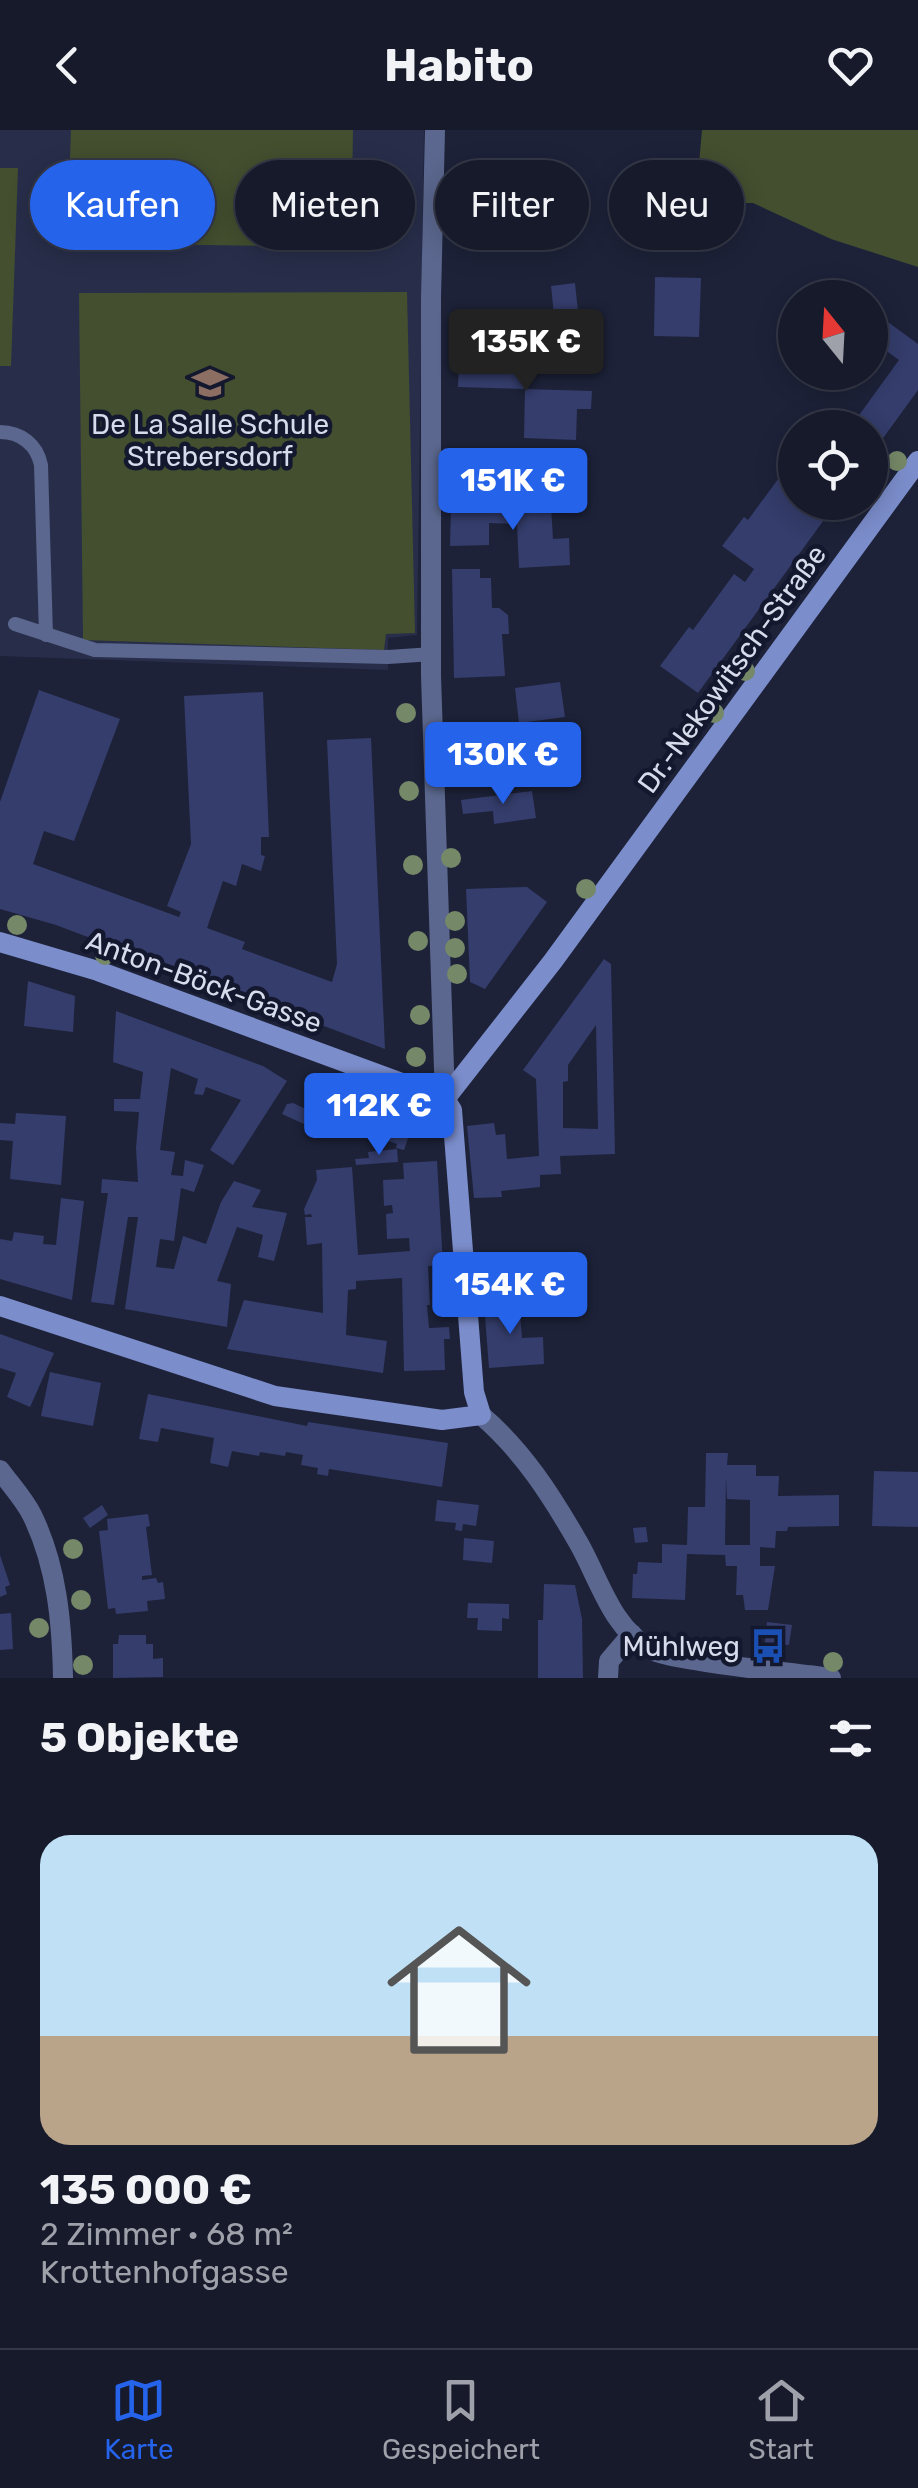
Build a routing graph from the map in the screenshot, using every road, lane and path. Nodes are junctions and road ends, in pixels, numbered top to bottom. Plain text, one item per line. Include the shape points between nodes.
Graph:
1 (436, 130) edge
2 (0, 432) edge
3 (918, 460) edge
4 (15, 624) dead end
5 (46, 635) junction
6 (434, 654) junction
7 (0, 942) edge
8 (444, 1099) junction
9 (0, 1306) edge
10 (482, 1415) junction
11 (0, 1470) edge
12 (632, 1634) junction
13 (63, 1678) edge
14 (608, 1678) edge
15 (831, 1678) edge

1 - 6 street
2 - 5 lane via 32,445 42,465
3 - 8 main road, Dr.-Nekowitsch-Straße
4 - 5 lane
5 - 6 lane via 95,650
6 - 8 street
7 - 8 main road, Anton-Böck-Gasse
8 - 10 main road via 452,1110 474,1392
9 - 10 main road via 274,1396 442,1420
10 - 12 street via 536,1474
11 - 13 street via 32,1514 50,1566 62,1621
12 - 14 street via 610,1660
12 - 15 street via 670,1656

